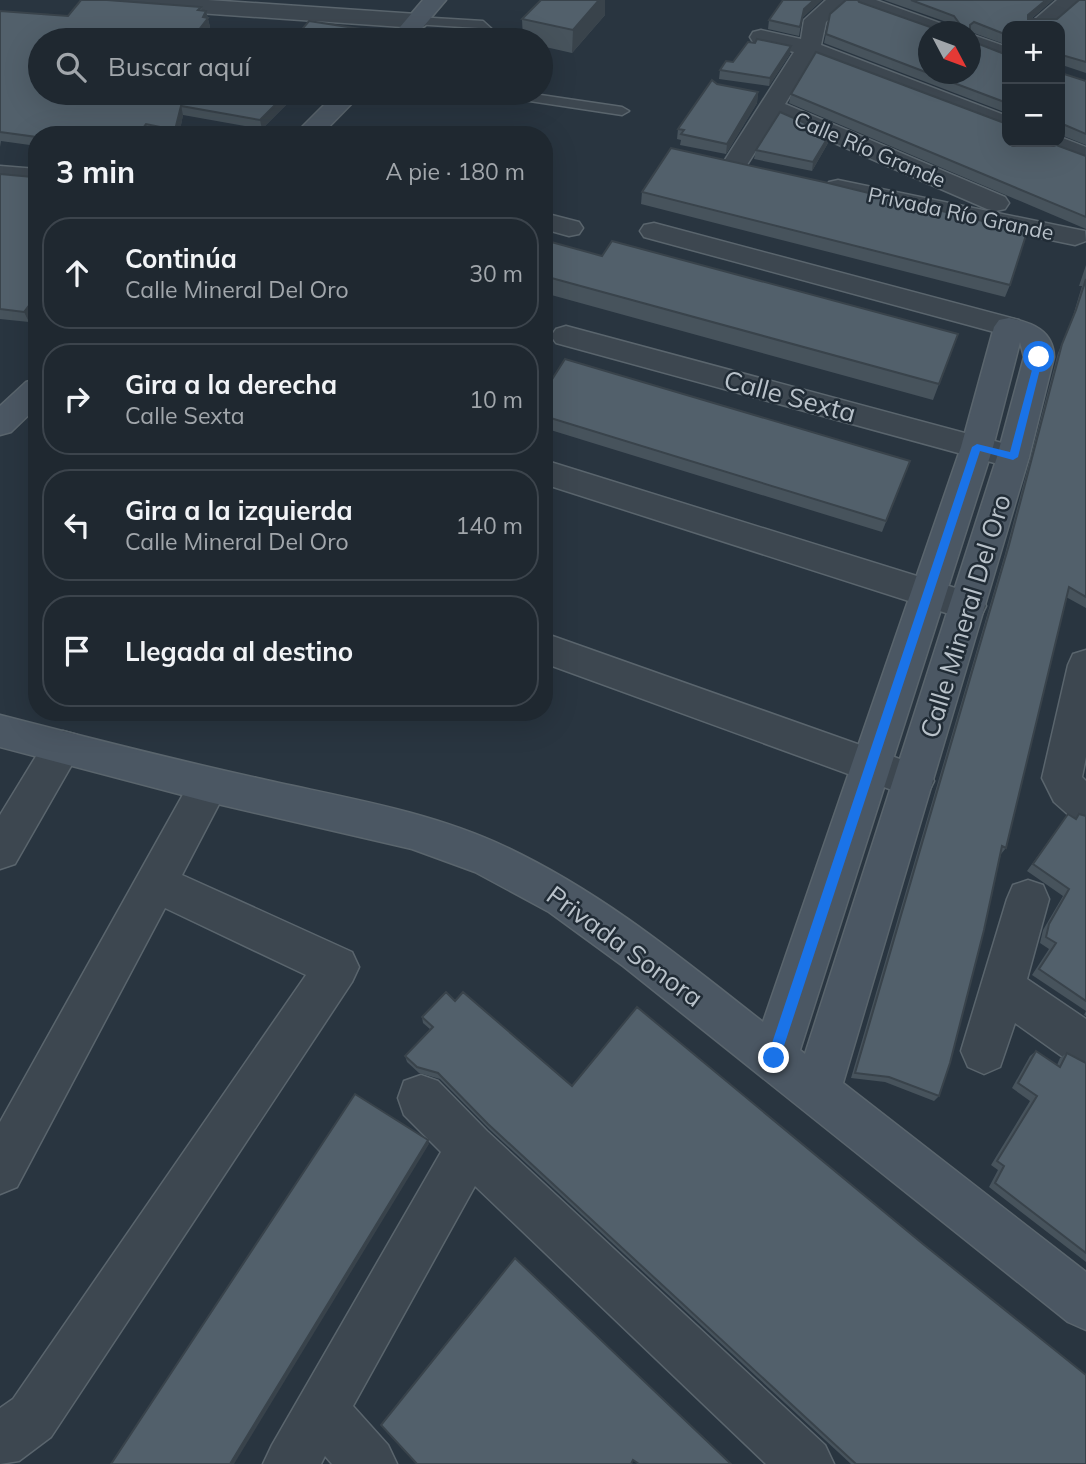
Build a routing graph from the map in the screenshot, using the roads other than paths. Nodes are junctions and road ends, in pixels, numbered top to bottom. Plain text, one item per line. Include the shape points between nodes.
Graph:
1 (112, 0) edge
2 (435, 0) edge
3 (839, 0) edge
4 (928, 0) edge
5 (1071, 0) edge
6 (866, 4) edge
7 (904, 18) junction
8 (417, 21) junction
9 (1044, 21) edge
10 (918, 23) edge
11 (411, 28) edge
12 (486, 28) edge
13 (761, 37) edge
14 (981, 44) edge
15 (808, 48) junction
16 (1002, 52) edge
17 (765, 99) junction
18 (553, 101) edge
19 (337, 105) edge
20 (622, 111) dead end
21 (1002, 123) edge
22 (315, 126) edge
23 (1062, 147) edge
24 (1086, 156) edge
25 (761, 172) edge
26 (0, 174) edge
27 (28, 176) edge
28 (816, 183) edge
29 (654, 231) dead end
30 (1081, 239) edge
31 (1009, 327) junction
32 (566, 336) dead end
33 (28, 398) edge
34 (0, 424) edge
35 (977, 447) junction
36 (1013, 457) junction
37 (553, 475) edge
38 (927, 593) junction
39 (968, 606) junction
40 (553, 651) edge
41 (1086, 665) edge
42 (0, 731) edge
43 (63, 747) junction
44 (870, 765) junction
45 (914, 781) junction
46 (209, 785) junction
47 (1086, 806) edge
48 (0, 851) edge
49 (156, 883) junction
50 (1028, 899) dead end
51 (1003, 988) junction
52 (1086, 1046) edge
53 (984, 1051) dead end
54 (774, 1058) junction
55 (817, 1091) junction
56 (421, 1098) dead end
57 (470, 1148) junction
58 (0, 1170) edge
59 (1086, 1304) edge
60 (321, 1411) junction
61 (0, 1442) edge
62 (292, 1464) edge
63 (369, 1464) edge
64 (806, 1464) edge

1 - 8 street
2 - 8 street
3 - 15 street via 815,20
4 - 7 street
5 - 9 street
6 - 7 street
7 - 10 street
8 - 11 street
8 - 12 lane
13 - 15 street
14 - 16 street
15 - 17 street
15 - 21 street
17 - 25 street via 721,163
17 - 30 street, Calle Río Grande
18 - 20 lane
19 - 22 street
23 - 24 street
26 - 27 street
28 - 30 street, Privada Río Grande
29 - 31 street
31 - 35 street, Calle Mineral Del Oro
31 - 36 street, Calle Mineral Del Oro via 1031,335 1039,348
32 - 35 street, Calle Sexta
33 - 34 street
35 - 36 street, Calle Sexta
35 - 38 street, Calle Mineral Del Oro
36 - 39 street, Calle Mineral Del Oro
37 - 38 street
38 - 39 street
38 - 44 street, Calle Mineral Del Oro
39 - 45 street, Calle Mineral Del Oro
40 - 44 street
41 - 47 street via 1062,778
42 - 43 street, Privada Sonora
43 - 46 street, Privada Sonora
43 - 48 street
44 - 45 street
44 - 54 street, Calle Mineral Del Oro
45 - 55 street, Calle Mineral Del Oro
46 - 49 street
46 - 54 street, Privada Sonora via 412,831 489,859 564,898
49 - 58 street
49 - 61 street via 337,967 32,1419
50 - 51 street
51 - 52 street
51 - 53 street
54 - 55 street, Privada Sonora
55 - 59 street, Privada Sonora
56 - 57 street
57 - 60 street
57 - 64 street
60 - 62 street
60 - 63 street

